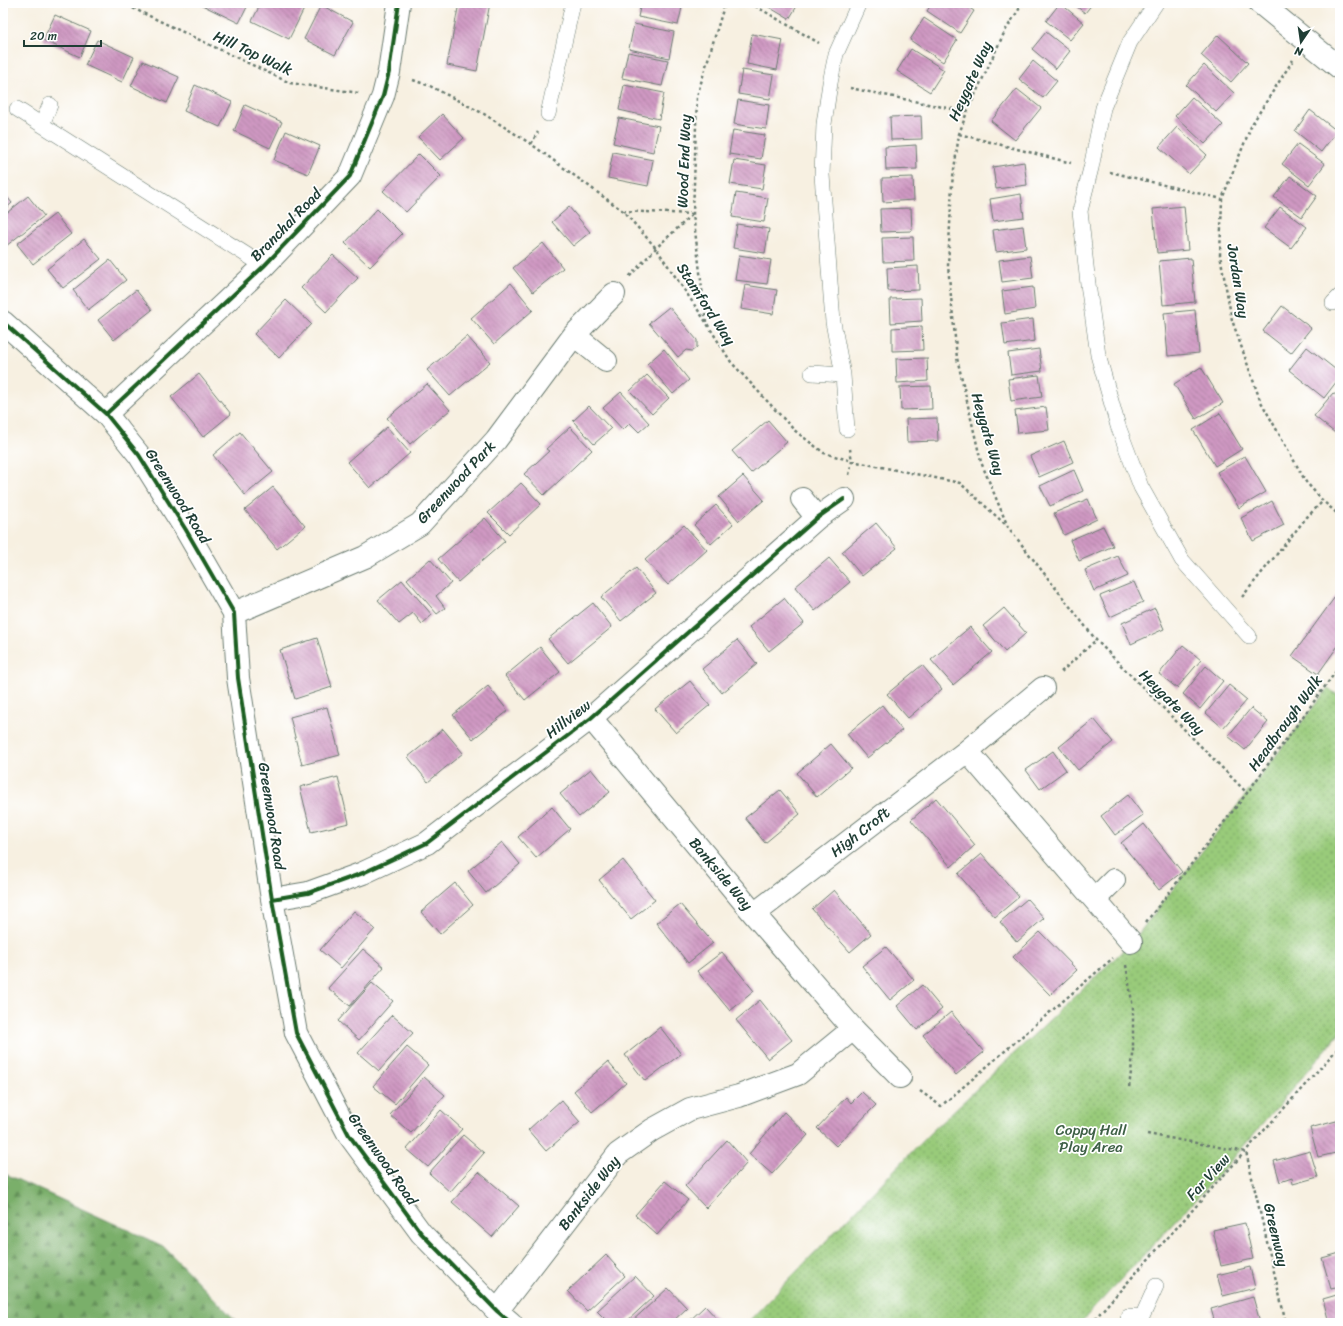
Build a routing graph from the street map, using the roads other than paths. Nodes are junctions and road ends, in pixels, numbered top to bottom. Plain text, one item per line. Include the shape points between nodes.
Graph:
1 (400, 3) edge
2 (573, 3) edge
3 (859, 3) edge
4 (1156, 3) edge
5 (1260, 3) edge
6 (1340, 68) edge
7 (50, 105) dead end
8 (17, 109) dead end
9 (548, 114) dead end
10 (42, 125) junction
11 (264, 266) junction
12 (614, 294) road end
13 (3, 322) edge
14 (574, 335) junction
15 (606, 361) dead end
16 (812, 373) dead end
17 (843, 376) junction
18 (106, 414) junction
19 (847, 429) dead end
20 (802, 499) dead end
21 (844, 499) dead end
22 (817, 518) junction
23 (234, 613) junction
24 (1249, 636) dead end
25 (1043, 688) road end
26 (591, 718) junction
27 (967, 750) junction
28 (1114, 880) dead end
29 (1095, 899) junction
30 (272, 900) junction
31 (754, 914) junction
32 (1127, 946) road end
33 (853, 1029) junction
34 (900, 1077) road end
35 (1156, 1286) dead end
36 (504, 1317) edge
37 (1138, 1319) edge

1 - 11 street, Branchal Road via 383,96 350,176
2 - 9 lane
3 - 17 lane via 836,54 824,124 822,175 834,322
4 - 24 lane via 1130,42 1104,108 1080,211 1098,355 1118,426 1141,487 1182,560
5 - 6 street
7 - 10 lane
8 - 10 lane
10 - 11 lane
11 - 18 street, Branchal Road
12 - 14 street, Greenwood Park
13 - 18 street, Greenwood Road
14 - 15 street
14 - 23 street, Greenwood Park via 496,440 420,524 365,557
16 - 17 lane
17 - 19 lane
18 - 23 street, Greenwood Road via 139,455
20 - 22 street
21 - 22 street, Hillview
22 - 26 street, Hillview
23 - 30 street, Greenwood Road via 238,678
25 - 27 street, High Croft
26 - 30 street, Hillview via 428,843 363,873 308,893
26 - 31 street, Bankside Way
27 - 29 street
27 - 31 street, High Croft
28 - 29 street
29 - 32 street
30 - 36 street, Greenwood Road via 296,1033 349,1135 422,1233
31 - 33 street, Bankside Way
33 - 34 street, Bankside Way
33 - 36 street, Bankside Way via 798,1074 739,1096 690,1109 652,1130 618,1154
35 - 37 lane

